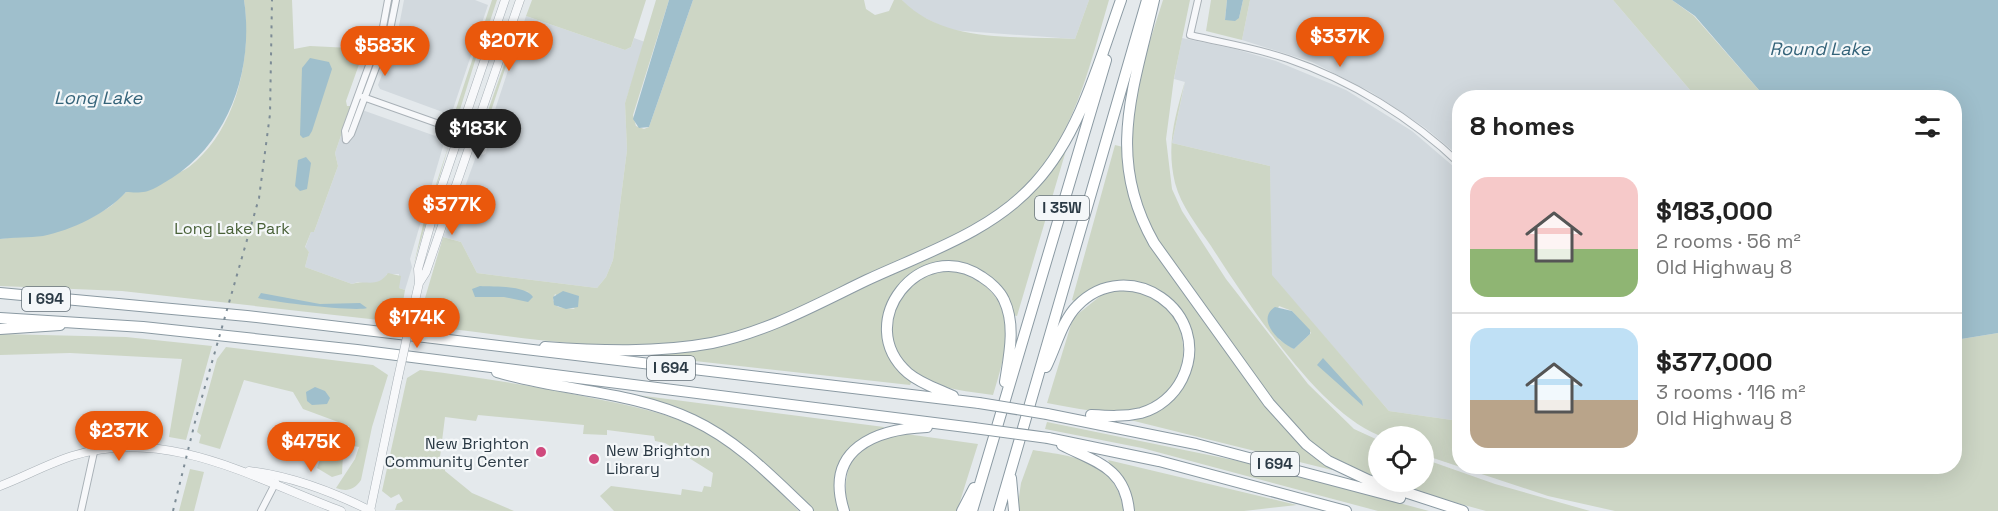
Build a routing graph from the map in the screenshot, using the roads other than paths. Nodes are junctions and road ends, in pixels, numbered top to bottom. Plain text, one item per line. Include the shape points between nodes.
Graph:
1 (388, 0) edge
2 (396, 0) edge
3 (505, 0) edge
4 (520, 0) edge
5 (1123, 0) edge
6 (1147, 0) edge
7 (1154, 0) edge
8 (1198, 0) edge
9 (361, 97) junction
10 (459, 131) junction
11 (473, 136) junction
12 (1452, 158) edge
13 (419, 282) junction
14 (0, 293) edge
15 (0, 298) edge
16 (91, 302) junction
17 (0, 318) edge
18 (72, 322) junction
19 (0, 328) edge
20 (379, 333) junction
21 (471, 364) junction
22 (1035, 388) junction
23 (964, 400) junction
24 (1000, 417) junction
25 (1067, 417) junction
26 (950, 425) junction
27 (1048, 438) junction
28 (992, 444) junction
29 (94, 452) junction
30 (241, 470) junction
31 (1010, 471) junction
32 (278, 476) junction
33 (0, 486) edge
34 (274, 486) junction
35 (81, 511) edge
36 (261, 511) edge
37 (341, 511) edge
38 (370, 511) edge
39 (808, 511) edge
40 (844, 511) edge
41 (962, 511) edge
42 (972, 511) edge
43 (999, 511) edge
44 (1014, 511) edge
45 (1129, 511) edge
46 (1346, 511) edge
47 (1449, 511) edge
48 (1463, 511) edge

1 - 9 street
2 - 9 street via 390,30
3 - 10 street
4 - 11 street
5 - 20 highway via 1071,128 1040,177 1018,200 975,230 788,317 725,340 662,348 574,349
5 - 24 highway, I 35W
6 - 22 highway, I 35W
7 - 48 highway via 1134,72 1126,136 1131,186 1154,243 1269,403 1306,444 1358,476
8 - 12 street via 1190,35 1269,53 1339,81 1393,112
9 - 9 street via 345,131 346,140 351,134
9 - 10 street
10 - 11 street
10 - 13 street via 423,247
11 - 13 street via 426,272
13 - 38 street, bridge
14 - 16 highway
15 - 16 highway, I 694
16 - 20 highway, I 694
17 - 18 highway, I 694
18 - 19 highway
18 - 21 highway, I 694
20 - 23 highway, I 694
21 - 26 highway, I 694
21 - 39 highway via 517,378 655,406 692,419 750,456
22 - 25 highway via 1072,313 1092,294 1114,286 1134,286 1156,293 1173,307 1184,324 1189,344 1187,366 1174,392 1140,413
22 - 31 highway, I 35W
23 - 24 highway via 914,378 891,349 886,324 892,305 906,283 925,270 965,268 991,284 1004,299 1011,335
23 - 25 highway, I 694, bridge
24 - 28 highway, I 35W
25 - 47 highway, I 694 via 1204,446
26 - 27 highway, I 694, bridge
26 - 40 highway via 892,430 858,445 841,475
27 - 45 highway via 1108,469 1123,487
27 - 46 highway, I 694 via 1167,463
28 - 41 highway
28 - 42 highway, I 35W
29 - 30 street via 156,448
29 - 33 street via 67,458
29 - 35 street
30 - 32 street
30 - 34 street
31 - 43 highway, I 35W
31 - 44 highway
32 - 34 street
32 - 38 street
34 - 36 street
34 - 37 street

